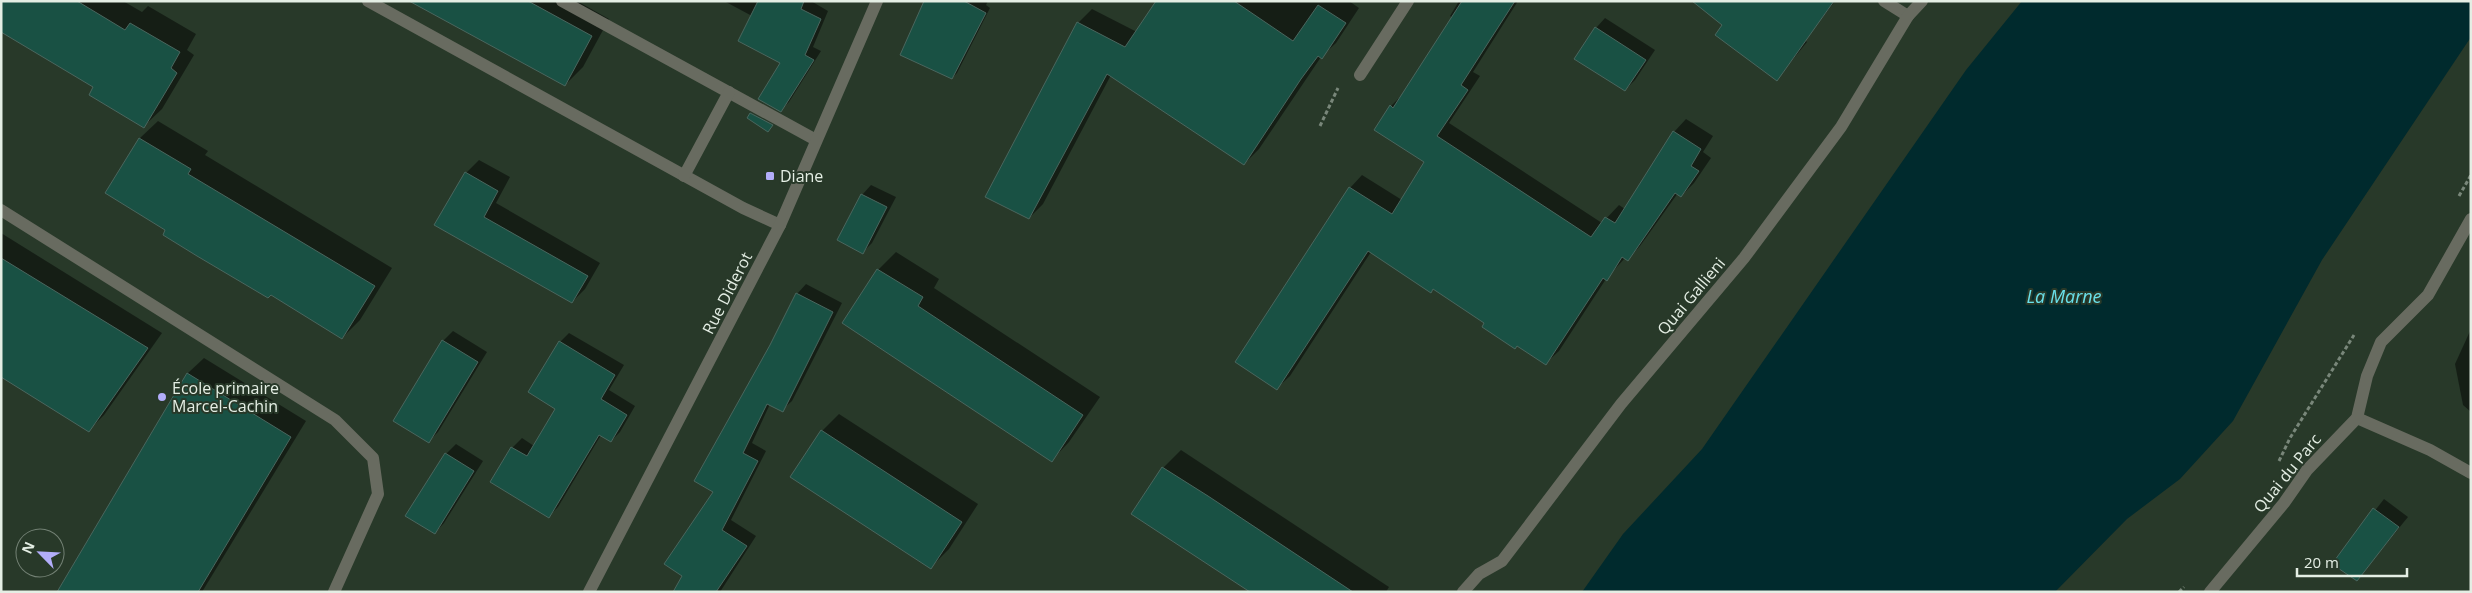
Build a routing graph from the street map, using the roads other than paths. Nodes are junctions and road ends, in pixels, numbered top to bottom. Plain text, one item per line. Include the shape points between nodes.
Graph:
1 (368, 1) edge
2 (562, 1) edge
3 (877, 1) edge
4 (1408, 1) edge
5 (1884, 1) edge
6 (1922, 1) edge
7 (1908, 16) junction
8 (1360, 75) dead end
9 (729, 92) junction
10 (816, 140) junction
11 (684, 176) junction
12 (1, 210) edge
13 (2471, 219) edge
14 (780, 225) junction
15 (2357, 418) junction
16 (2471, 473) edge
17 (334, 592) edge
18 (589, 592) edge
19 (1463, 592) edge
20 (2210, 592) edge

1 - 11 street
2 - 9 street
3 - 10 street, Rue Diderot
4 - 8 street
5 - 7 street
6 - 7 street, Quai Gallieni
7 - 19 street, Quai Gallieni via 1841,127 1744,258 1621,404 1502,561 1478,574
9 - 10 street
9 - 11 street
10 - 14 street, Rue Diderot
11 - 14 street
12 - 17 street via 335,420 373,458 378,494
13 - 15 street via 2428,295 2381,342 2367,376
14 - 18 street, Rue Diderot
15 - 16 street via 2430,450
15 - 20 street, Quai du Parc via 2307,470 2284,503

